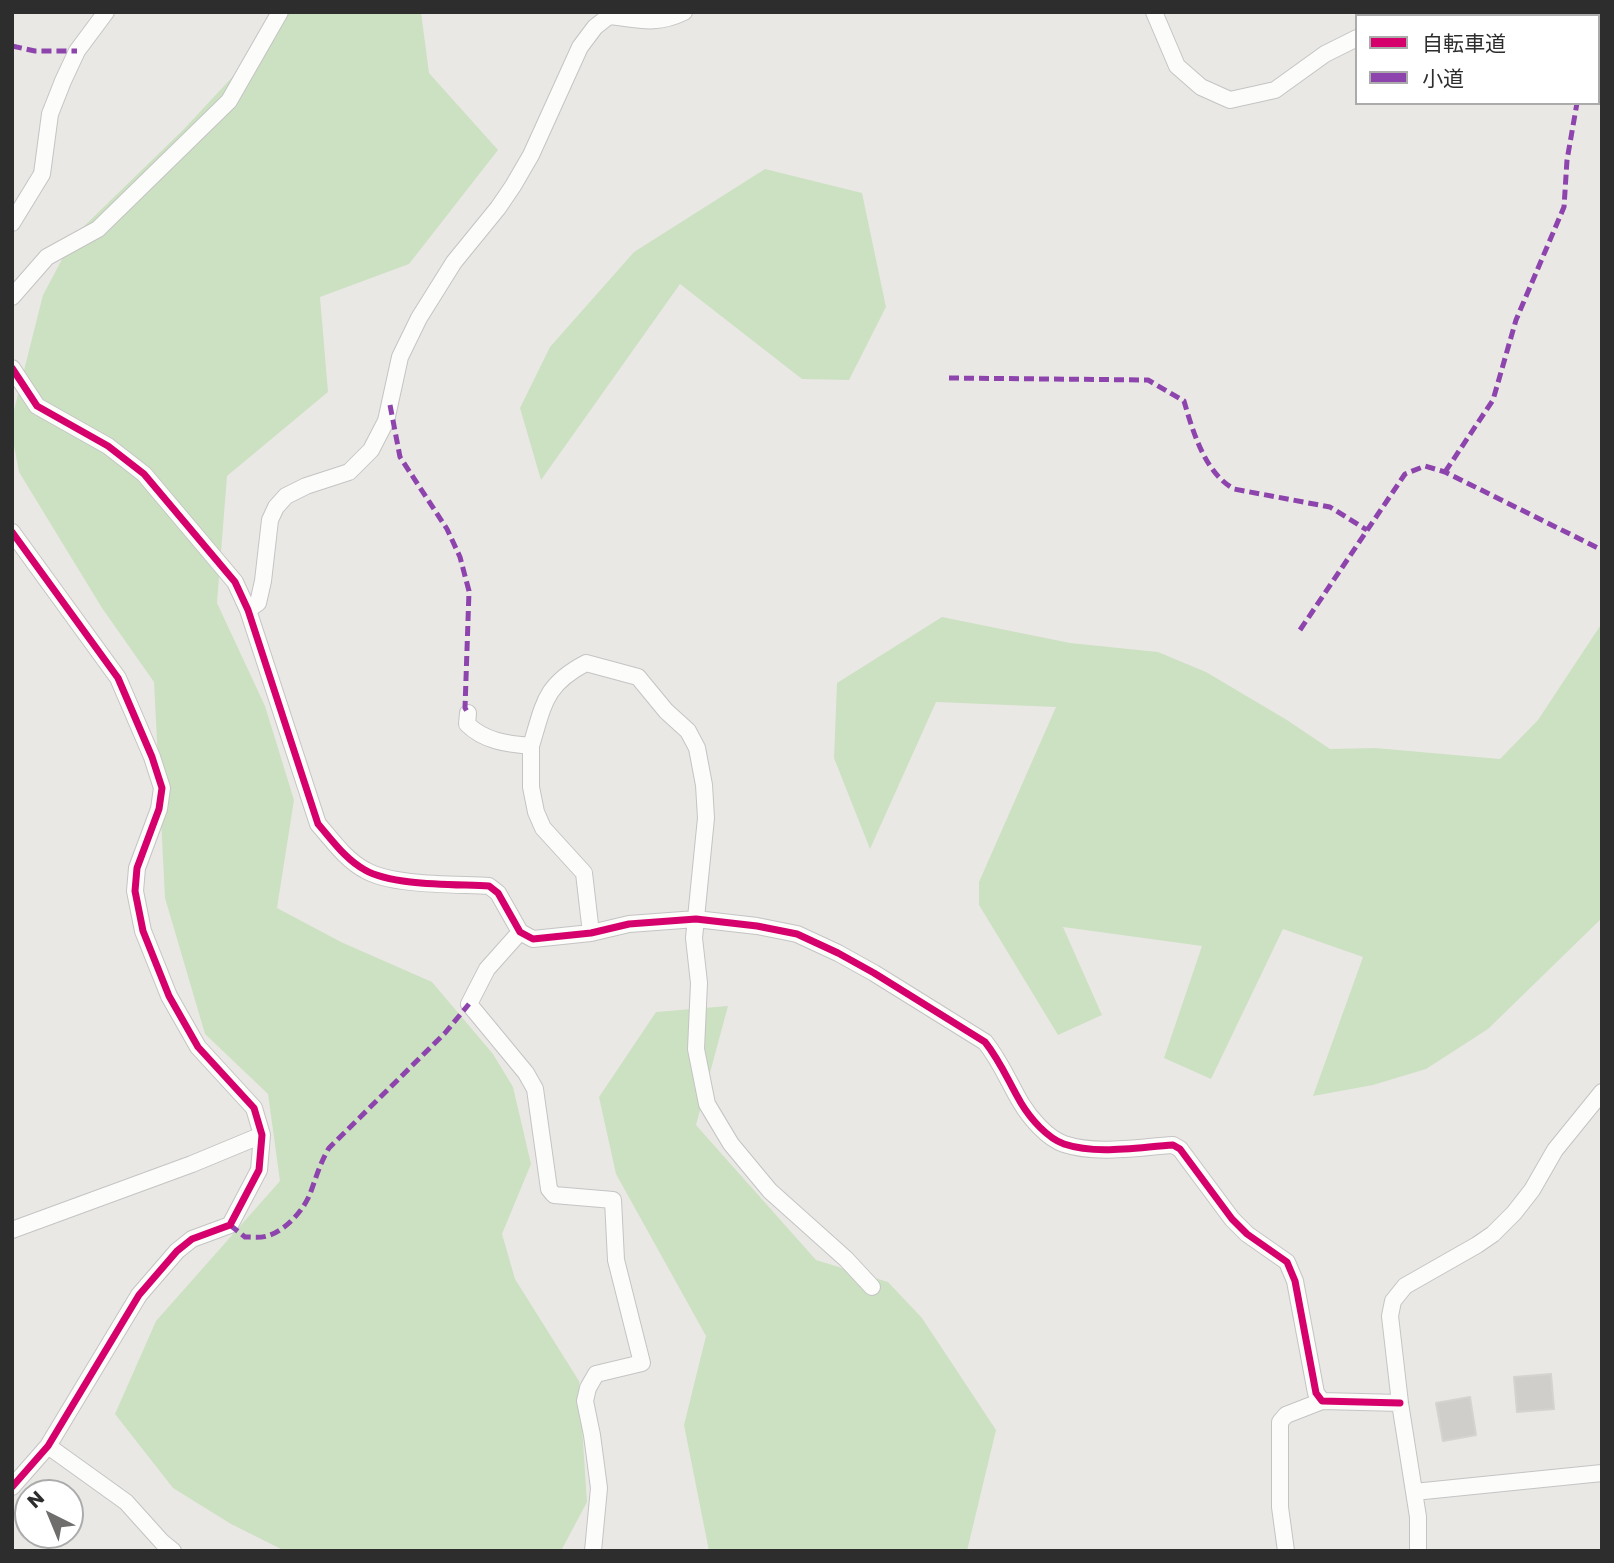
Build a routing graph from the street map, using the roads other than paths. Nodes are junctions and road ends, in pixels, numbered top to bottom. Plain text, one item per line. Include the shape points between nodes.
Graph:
1 (106, 12) edge
2 (280, 12) edge
3 (684, 12) edge
4 (1154, 12) edge
5 (1355, 39) edge
6 (12, 223) edge
7 (12, 297) edge
8 (12, 368) edge
9 (12, 532) edge
10 (248, 610) junction
11 (468, 713) dead end
12 (531, 746) junction
13 (696, 919) junction
14 (520, 932) junction
15 (592, 933) junction
16 (1602, 1092) edge
17 (262, 1135) junction
18 (12, 1230) edge
19 (872, 1287) dead end
20 (1322, 1401) junction
21 (1400, 1403) junction
22 (48, 1446) junction
23 (1602, 1473) edge
24 (12, 1487) edge
25 (1414, 1492) junction
26 (173, 1551) edge
27 (593, 1551) edge
28 (1286, 1551) edge
29 (1418, 1551) edge

1 - 6 street via 77,51 63,81 50,114 42,174
2 - 7 street via 229,101 98,229 47,257
3 - 10 street via 668,20 646,22 609,16 580,47 525,165 419,318 400,357 386,421 371,450 349,472 306,486 276,507 270,520 258,603
4 - 5 street via 1177,66 1201,87 1230,100 1275,90
8 - 10 street via 37,405 108,446 144,474 235,582
9 - 17 street via 118,678 152,757 162,788 137,867 135,891 143,931 169,996 198,1047 254,1108
10 - 14 street via 318,824 365,870 391,880 489,886 499,893
11 - 12 street via 467,724 478,734
12 - 13 street via 548,693 567,672 586,663 638,677 688,731 697,748 705,818
12 - 15 street via 536,812 543,828 584,873
13 - 15 street via 629,924
13 - 19 street via 696,1049 707,1104 730,1144 770,1191
13 - 20 street via 797,934 874,973 985,1042 1022,1105 1039,1126 1063,1143 1094,1149 1173,1145 1180,1149 1232,1219 1287,1262 1295,1281 1316,1393
14 - 15 street via 533,939
14 - 27 street via 487,969 469,1004 535,1089 549,1189 554,1195 613,1200 616,1260 642,1363 596,1374 588,1388 585,1401 599,1488
16 - 21 street via 1555,1150 1532,1190 1493,1234 1405,1286 1393,1301 1390,1317
17 - 18 street
17 - 22 street via 259,1170 230,1225 192,1239 139,1295
20 - 21 street
20 - 28 street via 1286,1415 1280,1422 1280,1507
21 - 25 street
22 - 24 street
22 - 26 street via 127,1503
23 - 25 street
25 - 29 street

